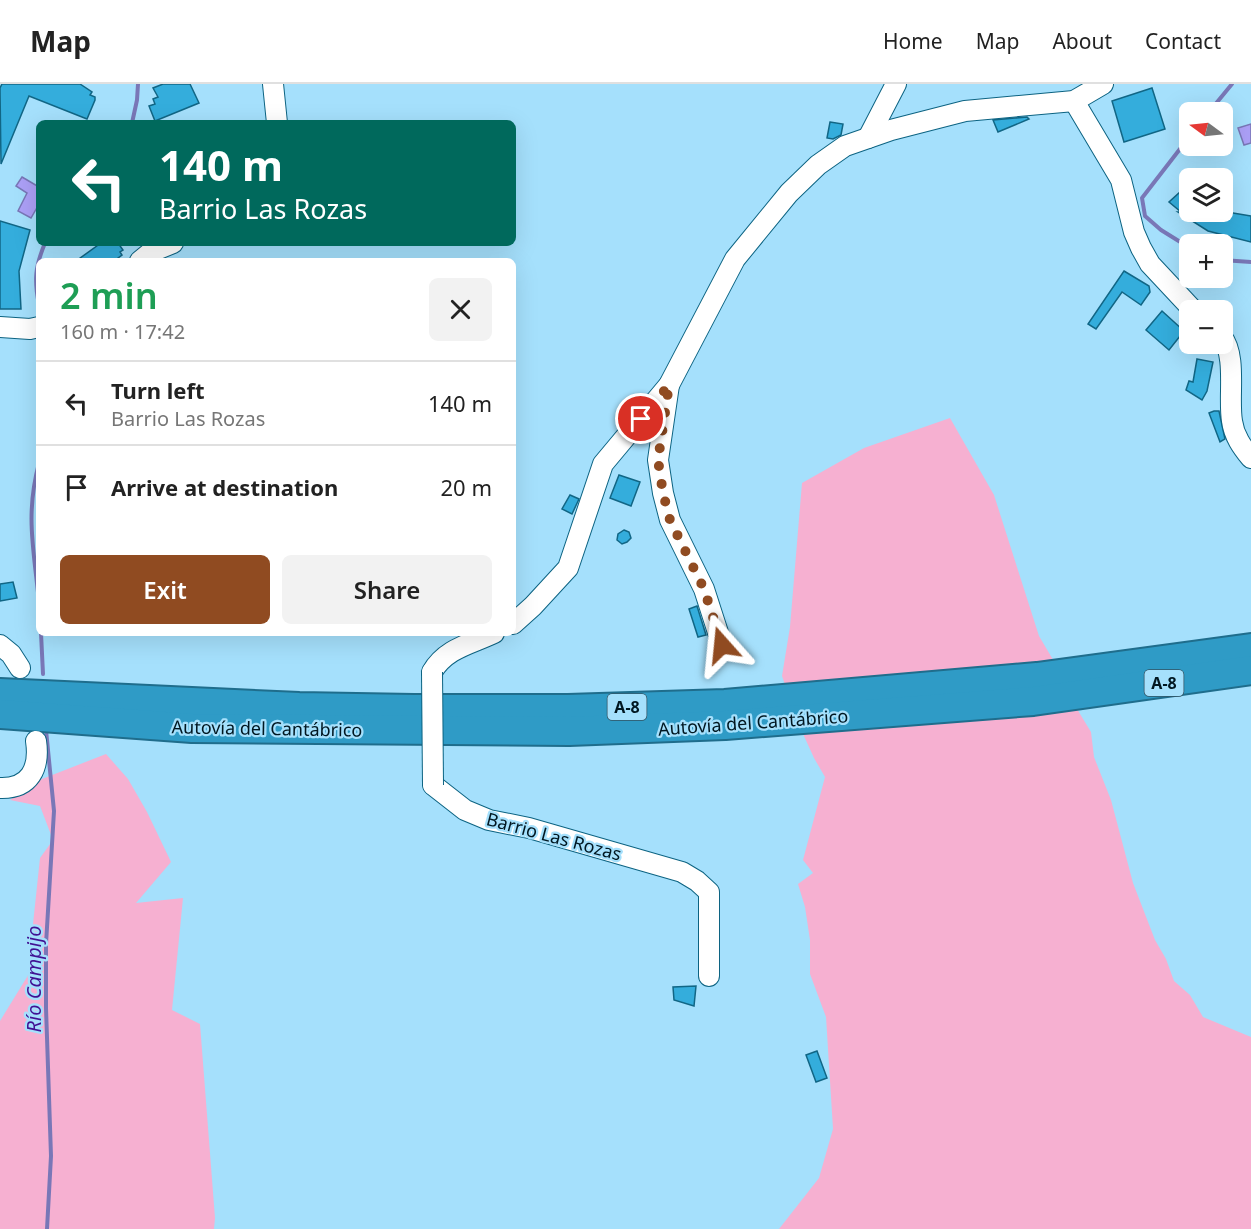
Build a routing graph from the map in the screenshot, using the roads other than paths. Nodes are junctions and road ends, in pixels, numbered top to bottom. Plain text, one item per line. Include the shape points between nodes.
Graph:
1 (273, 84) edge
2 (896, 84) edge
3 (1103, 84) edge
4 (1074, 101) junction
5 (277, 120) edge
6 (868, 138) junction
7 (166, 246) edge
8 (144, 258) edge
9 (1184, 300) edge
10 (0, 327) edge
11 (35, 328) edge
12 (1229, 354) edge
13 (669, 385) junction
14 (1251, 458) edge
15 (516, 621) edge
16 (486, 636) edge
17 (0, 645) edge
18 (722, 645) dead end
19 (1251, 648) edge
20 (20, 668) dead end
21 (1251, 670) edge
22 (0, 693) edge
23 (0, 714) edge
24 (36, 741) dead end
25 (0, 788) edge
26 (709, 976) dead end

1 - 5 street
2 - 6 street
3 - 4 street
4 - 6 street via 965,111
4 - 9 street via 1122,180 1141,248 1150,264
6 - 13 street via 845,146 818,165 761,226 724,277
7 - 8 street
10 - 11 street
12 - 14 street via 1232,420 1235,434
13 - 15 street via 603,464 568,568
13 - 18 street via 658,460 663,493 670,520 704,589
16 - 26 street, Barrio Las Rozas, bridge via 456,648 432,672 433,785 465,810 489,820 640,858 697,881 709,892
17 - 20 street
19 - 22 highway, Autovía del Cantábrico / A-8 via 1037,677 725,704 414,709
21 - 23 highway, Autovía del Cantábrico / A-8 via 1033,701 714,726 568,731 192,728
24 - 25 street via 34,772 22,783

